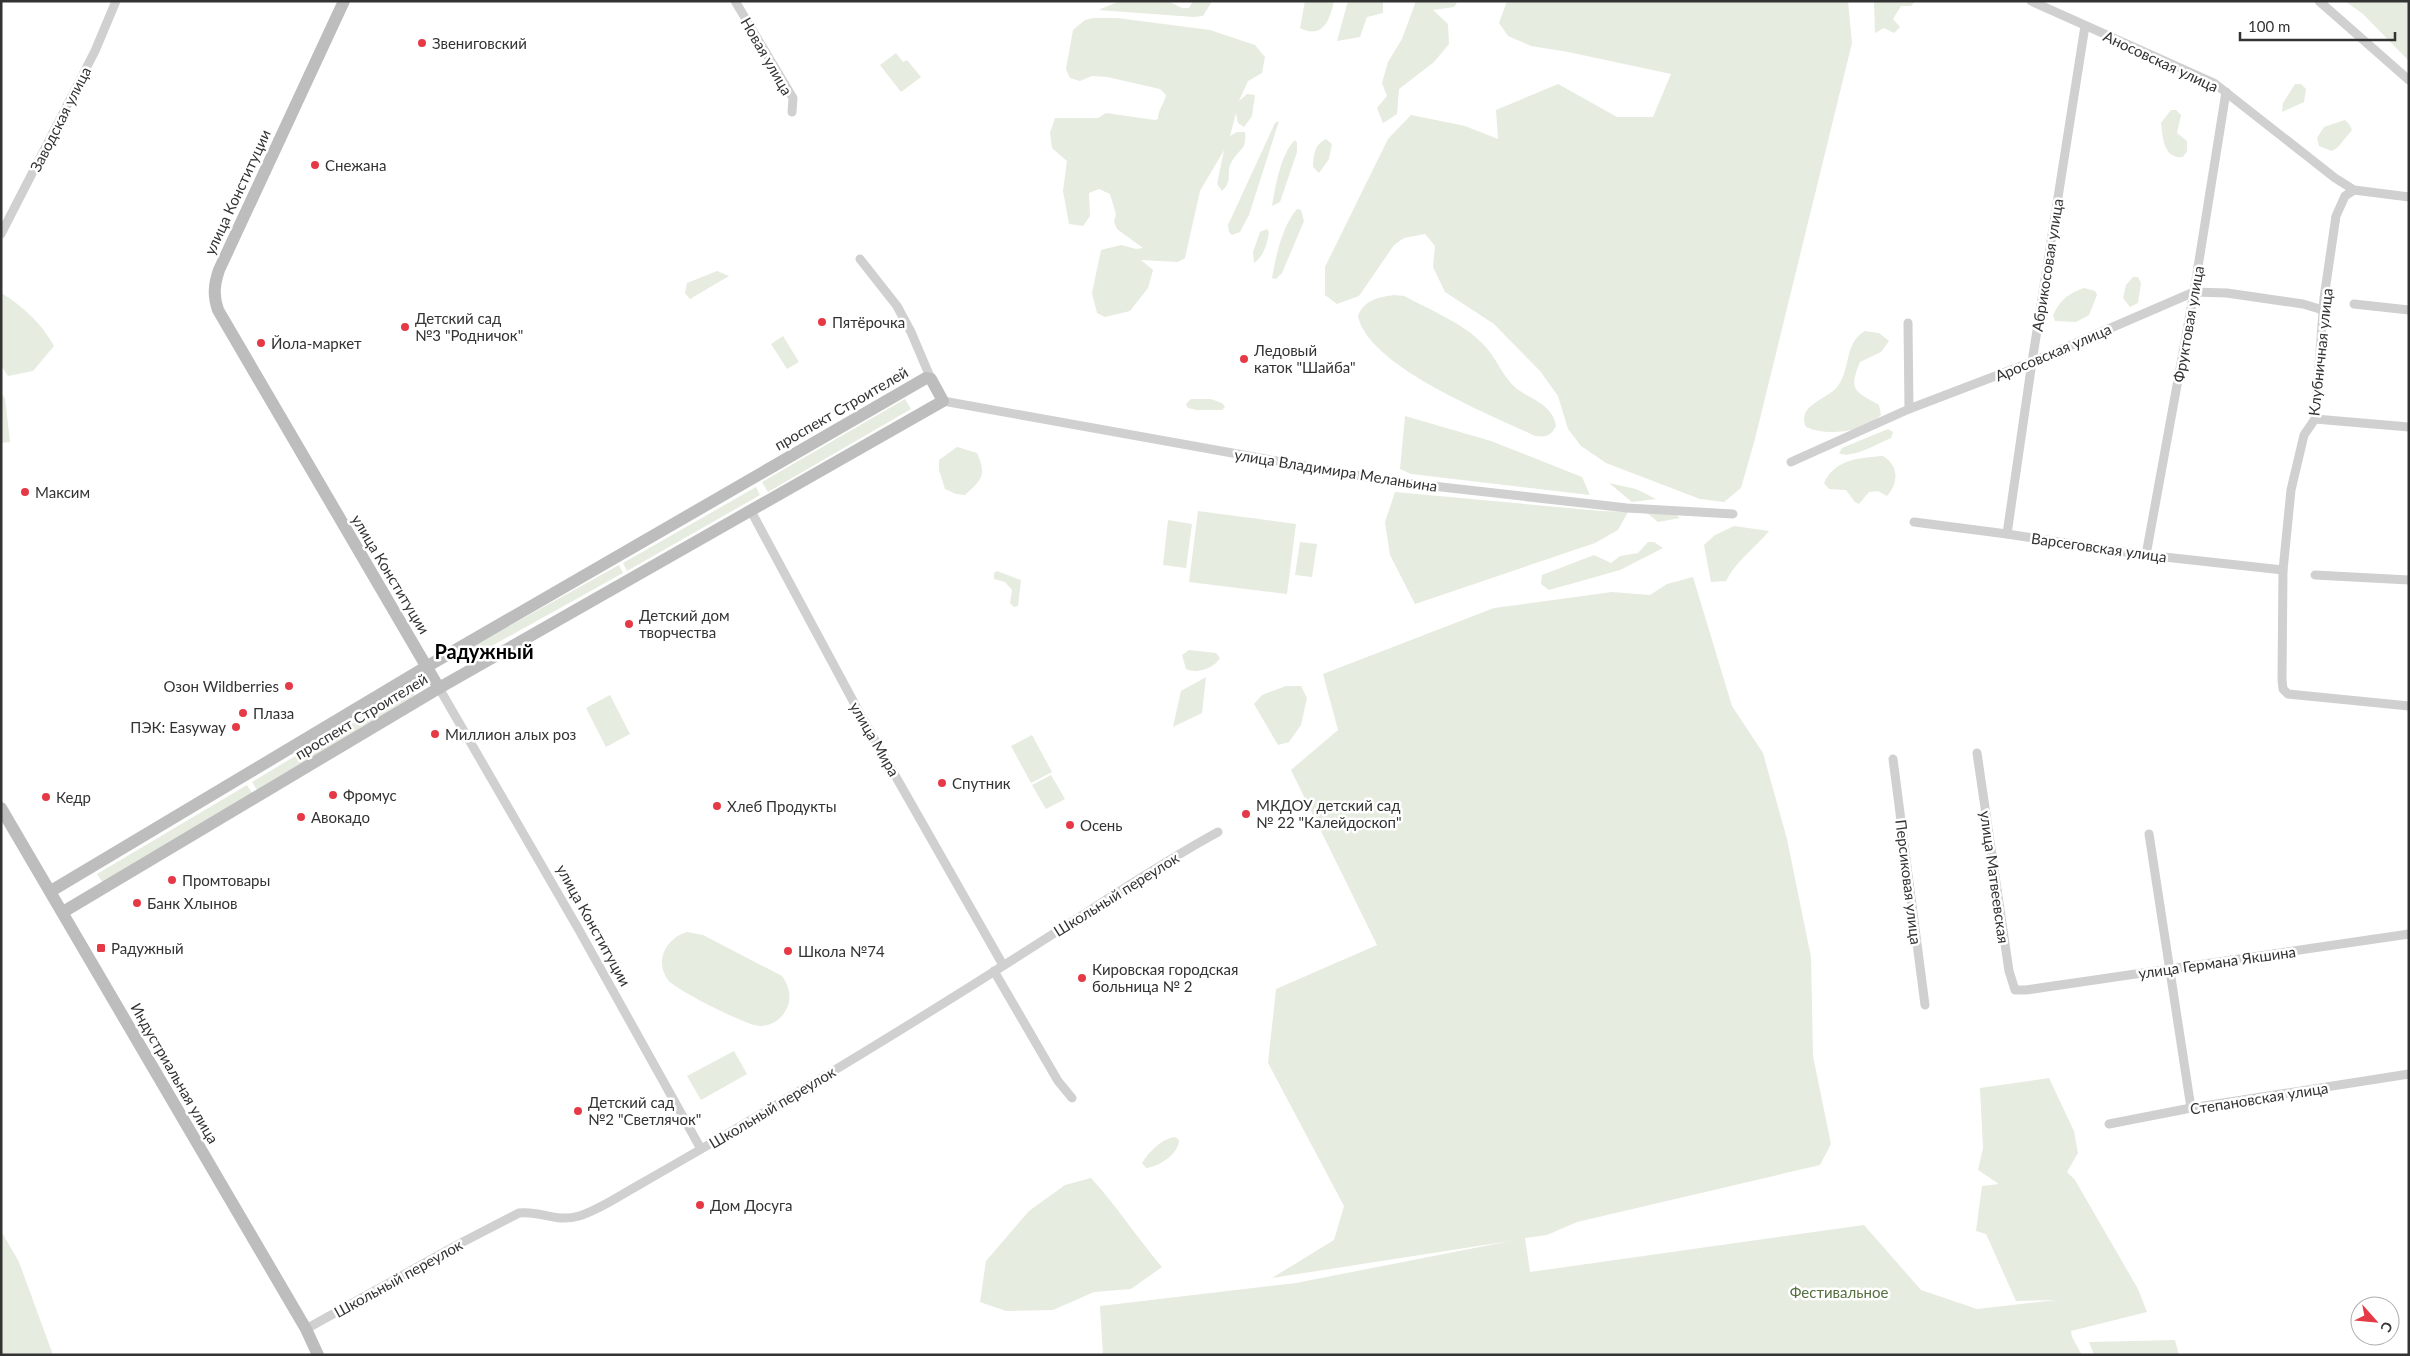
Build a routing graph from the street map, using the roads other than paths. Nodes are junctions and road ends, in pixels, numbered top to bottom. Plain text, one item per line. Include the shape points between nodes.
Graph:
1 (116, 1) edge
2 (344, 1) edge
3 (735, 1) edge
4 (2031, 1) edge
5 (2319, 1) edge
6 (2085, 26) junction
7 (2409, 80) edge
8 (2226, 92) junction
9 (792, 112) dead end
10 (2354, 190) junction
11 (2409, 196) edge
12 (1, 234) edge
13 (860, 259) dead end
14 (2194, 292) junction
15 (2354, 304) dead end
16 (2322, 310) junction
17 (2409, 310) edge
18 (1908, 323) dead end
19 (2032, 362) junction
20 (931, 379) junction
21 (943, 401) junction
22 (1909, 409) junction
23 (2315, 420) junction
24 (2409, 427) edge
25 (1791, 462) dead end
26 (751, 511) junction
27 (1733, 514) dead end
28 (1914, 522) dead end
29 (2007, 534) junction
30 (2146, 555) junction
31 (2283, 570) junction
32 (2315, 575) dead end
33 (2409, 580) edge
34 (426, 667) junction
35 (439, 688) junction
36 (2409, 706) edge
37 (1977, 753) dead end
38 (1893, 759) dead end
39 (1, 808) edge
40 (1218, 832) dead end
41 (2149, 834) dead end
42 (51, 891) junction
43 (63, 912) junction
44 (2409, 934) edge
45 (1003, 965) junction
46 (2169, 969) junction
47 (994, 971) junction
48 (2026, 990) joint
49 (1925, 1005) dead end
50 (2409, 1074) edge
51 (1072, 1098) dead end
52 (2191, 1108) junction
53 (2109, 1124) dead end
54 (701, 1150) junction
55 (306, 1329) junction
56 (318, 1355) edge

1 - 12 street, Заводская улица via 95,51
2 - 34 street, улица Конституции via 218,270 213,287 218,310
3 - 9 street, Новая улица via 793,98
4 - 6 street, Аносовская улица
5 - 7 street
6 - 8 street, Аносовская улица via 2205,79
6 - 19 street, Абрикосовая улица
8 - 10 street, Аносовская улица
8 - 14 street, Фруктовая улица
10 - 11 street
10 - 16 street, Клубничная улица via 2345,196 2336,216
13 - 20 street via 896,306
14 - 16 street, Аросовская улица via 2236,294
14 - 19 street, Аросовская улица
14 - 30 street, Фруктовая улица
15 - 17 street
16 - 23 street, Клубничная улица
18 - 22 street
19 - 22 street, Аросовская улица
19 - 29 street, Абрикосовая улица
20 - 21 street, проспект Строителей
20 - 34 street, проспект Строителей via 926,378
21 - 26 street, проспект Строителей
21 - 27 street, улица Владимира Меланьина via 1388,481 1627,508
22 - 25 street, Аросовская улица
23 - 24 street
23 - 31 street, Клубничная улица via 2304,435 2291,490
26 - 35 street, проспект Строителей
26 - 45 street, улица Мира via 859,712
28 - 29 street, Варсеговская улица
29 - 30 street, Варсеговская улица
30 - 31 street, Варсеговская улица
31 - 36 street, Клубничная улица via 2282,680 2288,694
32 - 33 street
34 - 35 street, улица Конституции
34 - 42 street, проспект Строителей
35 - 43 street, проспект Строителей
35 - 54 street, улица Конституции
37 - 48 street, улица Матвеевская via 2009,971 2015,990
38 - 49 street, Персиковая улица
39 - 42 street, Индустриальная улица
40 - 45 street, Школьный переулок via 1140,876
41 - 46 street
42 - 43 street, Индустриальная улица
43 - 55 street, Индустриальная улица
44 - 46 street, улица Германа Якшина
45 - 47 street, Школьный переулок
46 - 48 street, улица Германа Якшина
46 - 52 street
47 - 51 street via 1058,1081
47 - 54 street, Школьный переулок
50 - 52 street, Степановская улица
52 - 53 street, Степановская улица
54 - 55 street, Школьный переулок via 580,1215 562,1218 519,1213
55 - 56 street, Индустриальная улица

